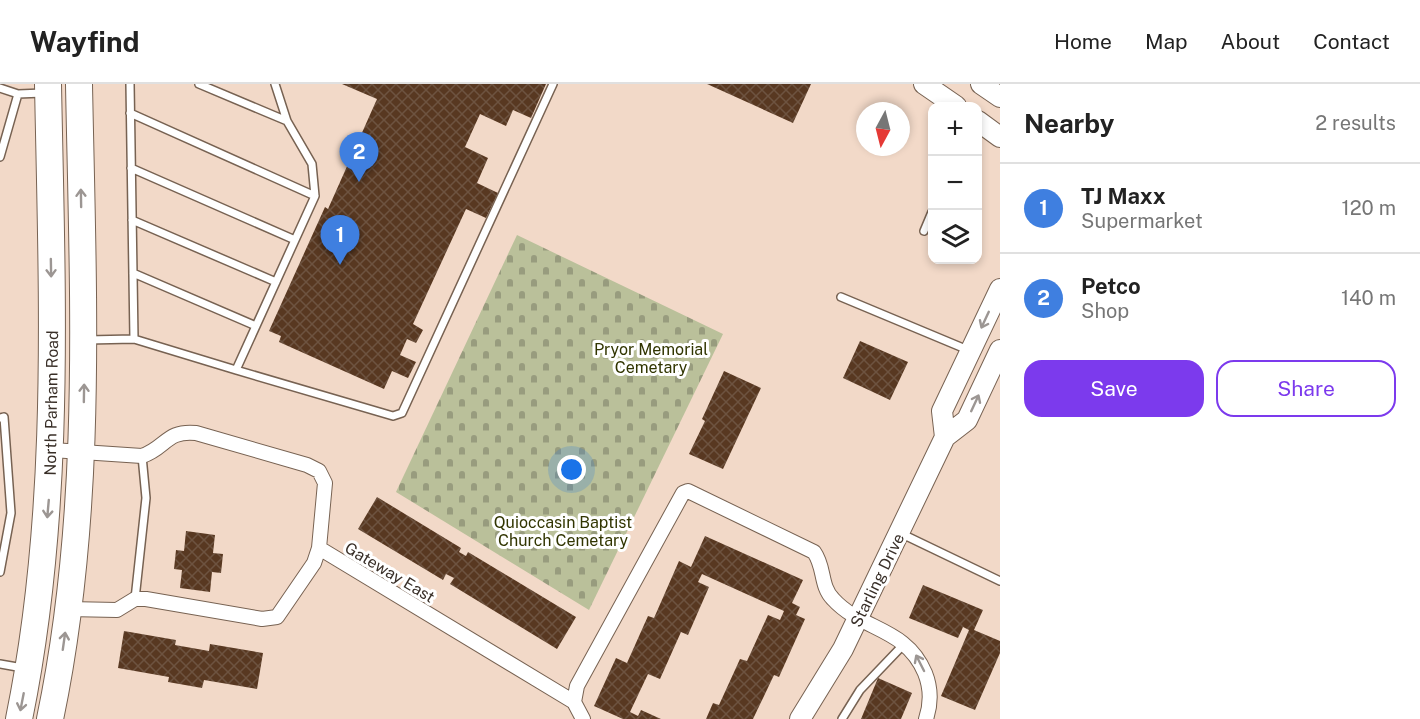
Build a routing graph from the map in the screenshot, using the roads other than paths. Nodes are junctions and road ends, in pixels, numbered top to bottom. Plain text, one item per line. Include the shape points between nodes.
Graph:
1 (79, 84) edge
2 (130, 84) edge
3 (199, 84) edge
4 (276, 84) edge
5 (553, 84) edge
6 (924, 84) edge
7 (981, 84) edge
8 (0, 88) edge
9 (48, 89) edge
10 (18, 94) junction
11 (1000, 97) edge
12 (950, 102) edge
13 (130, 113) junction
14 (287, 121) junction
15 (982, 124) edge
16 (1000, 136) edge
17 (0, 157) edge
18 (131, 168) junction
19 (315, 196) junction
20 (132, 220) junction
21 (928, 223) edge
22 (924, 231) dead end
23 (295, 240) junction
24 (133, 273) junction
25 (276, 282) junction
26 (1000, 289) edge
27 (841, 297) dead end
28 (256, 327) junction
29 (134, 339) junction
30 (84, 340) junction
31 (1000, 350) edge
32 (970, 351) junction
33 (236, 370) junction
34 (0, 418) edge
35 (945, 437) junction
36 (52, 450) junction
37 (83, 452) junction
38 (142, 456) junction
39 (900, 532) junction
40 (320, 548) junction
41 (0, 572) edge
42 (1000, 581) edge
43 (135, 599) junction
44 (68, 609) junction
45 (859, 618) junction
46 (905, 643) junction
47 (0, 664) edge
48 (28, 669) junction
49 (574, 702) junction
50 (19, 719) edge
51 (50, 719) edge
52 (583, 719) edge
53 (800, 719) edge
54 (842, 719) edge
55 (926, 719) edge

30 -> 1 highway, North Parham Road
2 - 13 lane
3 - 14 lane
4 - 14 lane
5 - 33 lane via 402,413 393,416
6 - 12 street
7 - 11 street
8 - 10 lane
9 - 10 lane
9 -> 36 highway, North Parham Road
10 - 17 lane
13 - 18 lane
13 - 19 lane
14 - 19 lane via 312,164
15 - 16 street
18 - 20 lane
18 - 23 lane
19 - 23 lane
20 - 24 lane
20 - 25 lane
21 - 22 lane
23 - 25 lane
24 - 28 lane
24 - 29 lane
25 - 28 lane
26 -> 32 street, Starling Drive
27 - 32 lane
28 - 33 lane
29 - 30 lane
29 - 33 lane
37 -> 30 highway, North Parham Road
35 -> 31 street, Starling Drive via 967,420
32 - 35 street, Starling Drive via 942,411
34 - 41 lane via 4,417 11,513
35 - 39 street, Starling Drive
36 - 37 street
36 -> 48 highway, North Parham Road via 45,542
37 - 38 street
37 - 44 highway, North Parham Road
38 - 40 street via 174,434 196,433 319,471 325,483
38 - 43 lane via 146,498
39 - 42 lane
39 - 45 street, Starling Drive
40 - 43 street, Gateway East via 278,617 262,619
40 - 49 street, Gateway East
43 - 44 street via 117,610
51 -> 44 highway, North Parham Road
45 - 46 street
45 - 49 street via 828,593 814,552 688,491 683,493 577,686
45 - 53 street, Starling Drive
46 - 54 lane via 860,690
55 -> 46 street via 930,706 928,679
47 - 48 lane
48 -> 50 highway, North Parham Road
49 - 52 street

